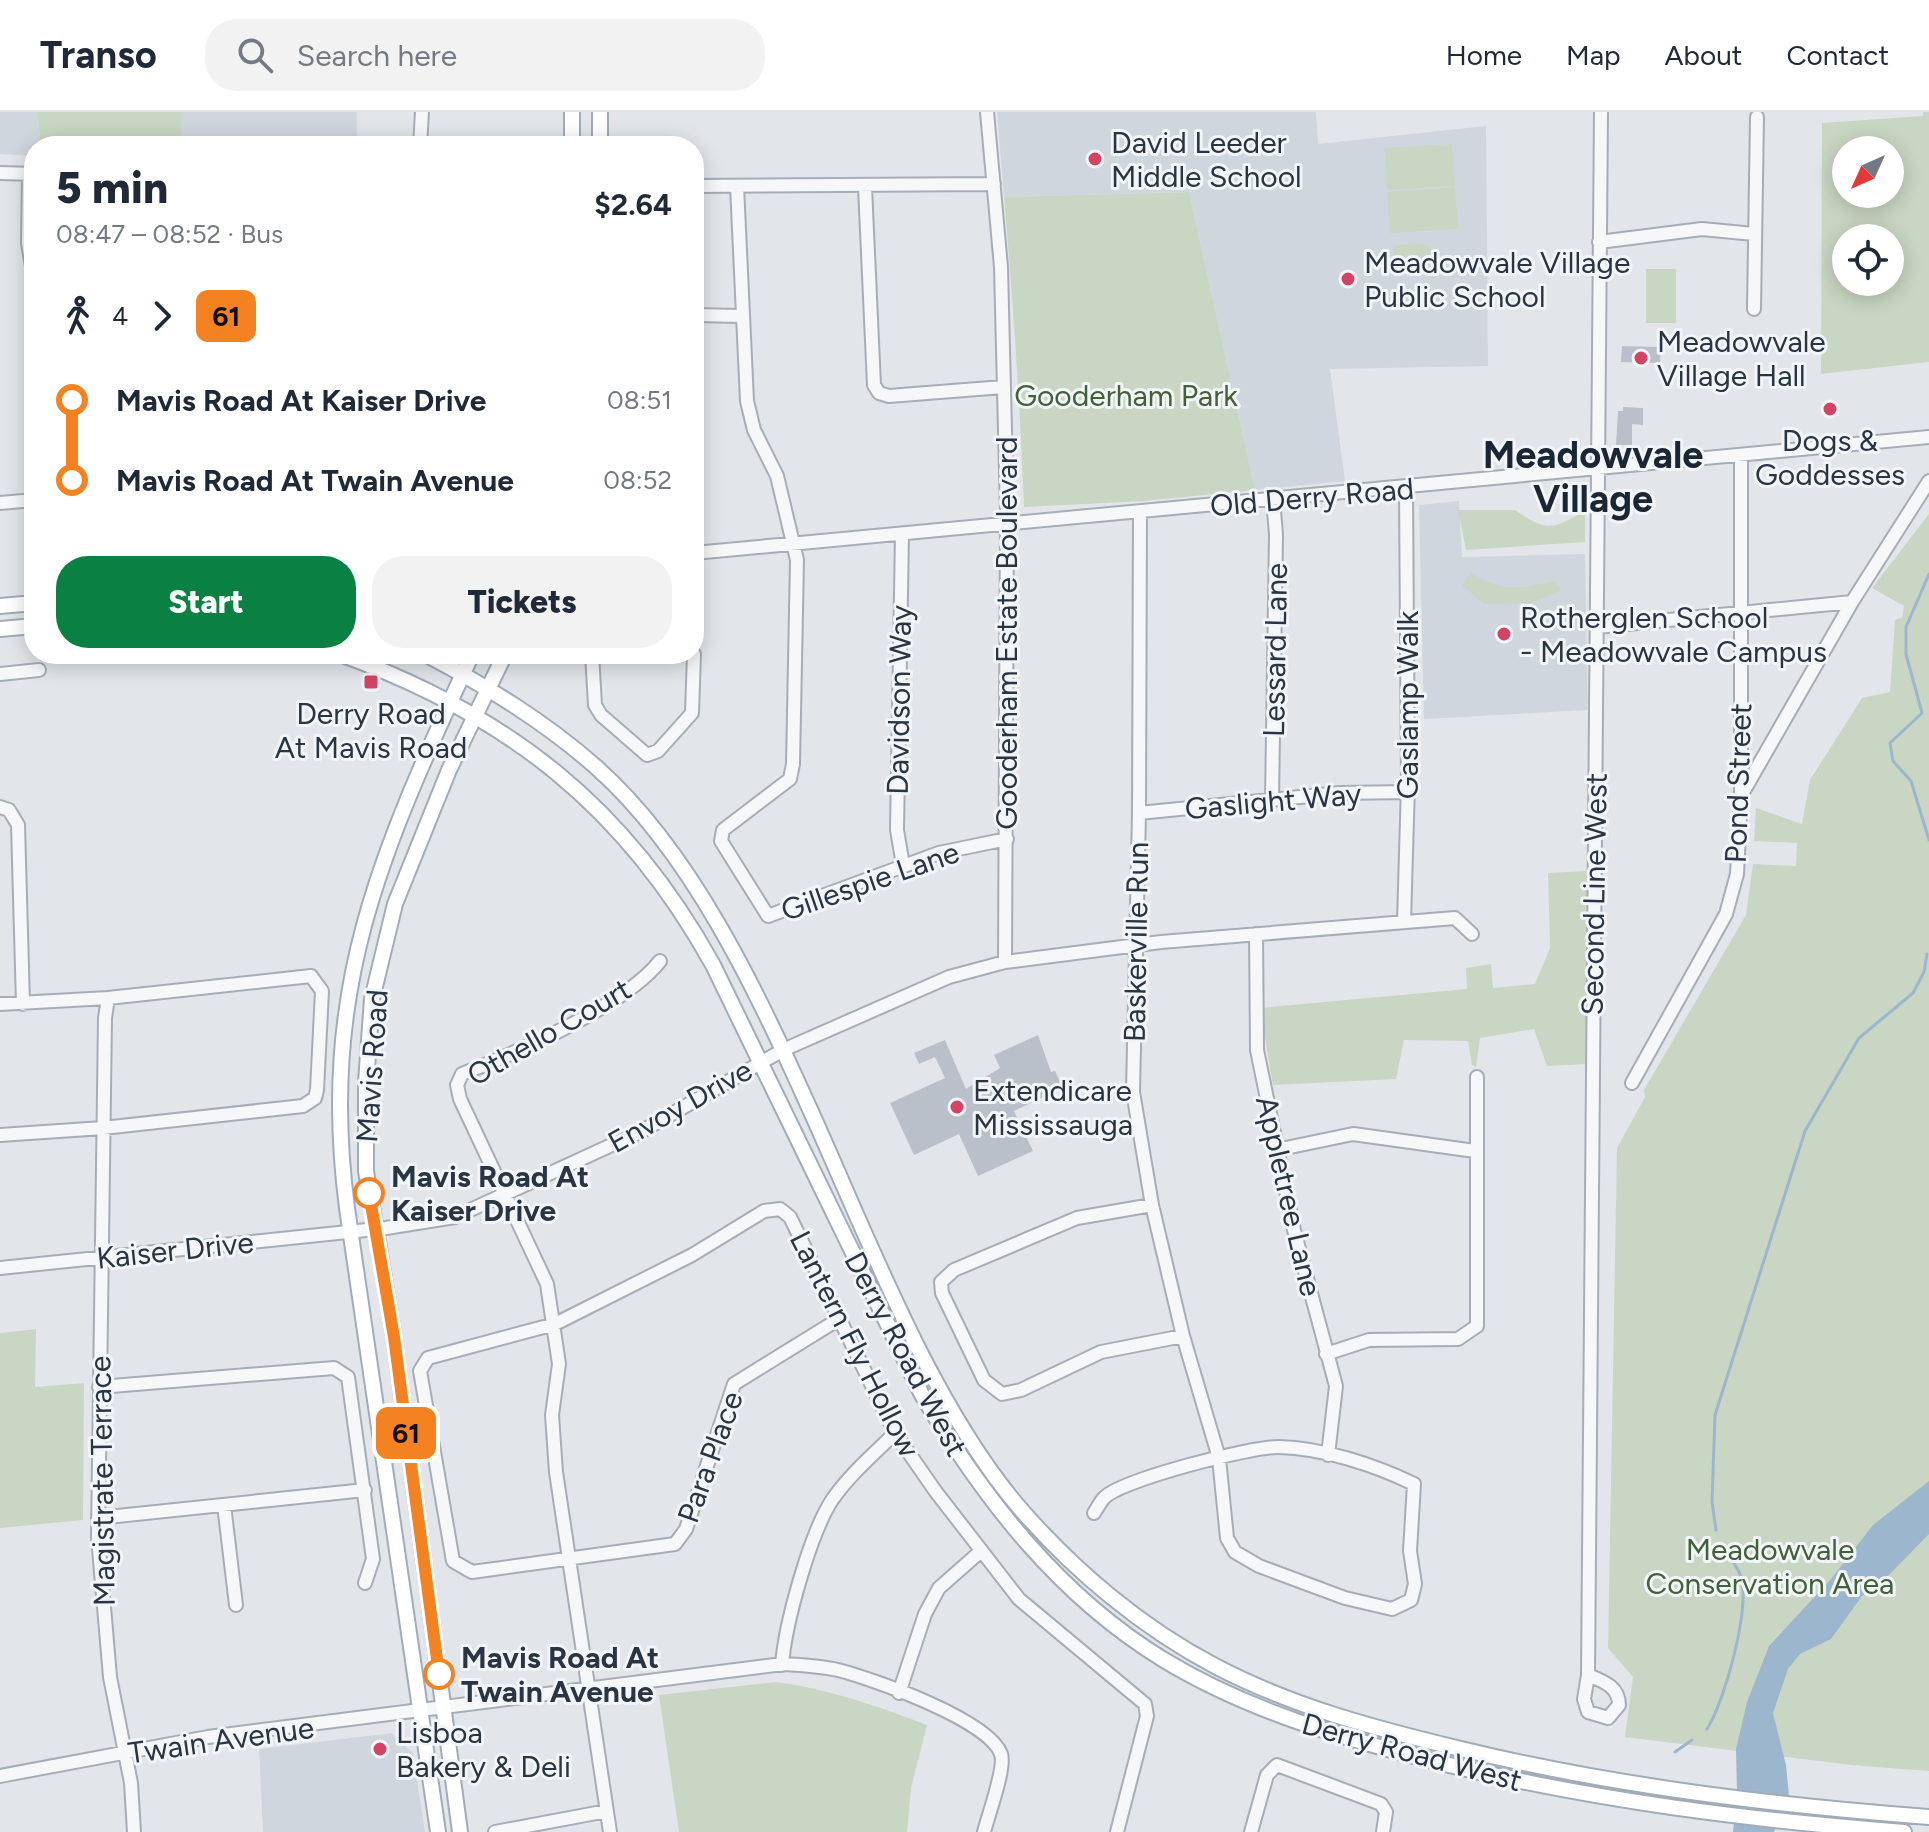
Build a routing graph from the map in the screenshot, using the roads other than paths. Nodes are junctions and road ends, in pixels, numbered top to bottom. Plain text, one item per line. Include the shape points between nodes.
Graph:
1 (422, 112) edge
2 (572, 112) edge
3 (600, 112) edge
4 (987, 112) edge
5 (1601, 112) edge
6 (1757, 117) dead end
7 (421, 136) edge
8 (572, 136) edge
9 (600, 136) edge
10 (0, 173) edge
11 (24, 174) edge
12 (994, 184) junction
13 (704, 186) edge
14 (737, 186) junction
15 (865, 187) junction
16 (1754, 234) junction
17 (1599, 242) junction
18 (1754, 309) dead end
19 (704, 315) edge
20 (741, 316) junction
21 (1003, 387) junction
22 (1929, 437) edge
23 (1741, 456) junction
24 (1598, 469) junction
25 (1929, 481) edge
26 (1406, 489) junction
27 (1273, 500) junction
28 (24, 501) edge
29 (0, 503) edge
30 (1140, 512) junction
31 (1007, 525) junction
32 (902, 534) junction
33 (793, 545) junction
34 (704, 552) edge
35 (1852, 602) junction
36 (24, 604) edge
37 (0, 606) edge
38 (1742, 612) junction
39 (24, 627) edge
40 (1597, 627) junction
41 (0, 629) edge
42 (368, 664) edge
43 (443, 664) edge
44 (467, 664) edge
45 (501, 664) edge
46 (593, 664) edge
47 (694, 664) edge
48 (39, 670) dead end
49 (0, 674) edge
50 (462, 675) junction
51 (489, 690) junction
52 (450, 699) junction
53 (477, 715) junction
54 (1408, 792) junction
55 (1741, 796) junction
56 (1272, 800) junction
57 (0, 807) edge
58 (1139, 813) junction
59 (1007, 839) junction
60 (903, 865) junction
61 (1404, 921) junction
62 (1256, 934) junction
63 (1472, 934) dead end
64 (1137, 945) junction
65 (660, 961) dead end
66 (1005, 962) junction
67 (108, 998) junction
68 (0, 1004) edge
69 (23, 1004) junction
70 (783, 1050) junction
71 (760, 1061) junction
72 (1477, 1077) dead end
73 (1632, 1083) dead end
74 (103, 1128) junction
75 (0, 1135) edge
76 (1276, 1150) junction
77 (1475, 1151) junction
78 (507, 1196) junction
79 (1152, 1205) junction
80 (375, 1229) junction
81 (350, 1231) junction
82 (102, 1259) junction
83 (0, 1268) edge
84 (839, 1319) junction
85 (555, 1324) junction
86 (1183, 1336) junction
87 (1326, 1354) junction
88 (99, 1387) junction
89 (895, 1433) junction
90 (1328, 1455) junction
91 (1219, 1458) junction
92 (365, 1490) junction
93 (224, 1505) junction
94 (1094, 1513) dead end
95 (98, 1518) junction
96 (981, 1551) junction
97 (571, 1558) junction
98 (365, 1583) dead end
99 (236, 1605) dead end
100 (782, 1665) junction
101 (1588, 1675) dead end
102 (587, 1687) junction
103 (899, 1693) junction
104 (444, 1707) junction
105 (419, 1711) junction
106 (123, 1754) junction
107 (0, 1776) edge
108 (607, 1811) junction
109 (1929, 1817) edge
110 (134, 1832) edge
111 (438, 1832) edge
112 (460, 1832) edge
113 (495, 1832) edge
114 (610, 1832) edge
115 (984, 1832) edge
116 (1117, 1832) edge
117 (1251, 1832) edge
118 (1383, 1832) edge
119 (1904, 1832) edge

1 - 7 street
2 - 8 main road
3 - 9 main road
4 - 12 street, Gooderham Estate Boulevard
5 - 17 street, Second Line West
6 - 16 street
10 - 11 street
12 - 15 street
12 - 21 street, Gooderham Estate Boulevard
13 - 14 street
14 - 15 street
14 - 20 street
15 - 21 street via 874,385 879,393
16 - 17 street via 1702,229
16 - 18 street
17 - 24 street, Second Line West
19 - 20 street
20 - 33 street via 747,401 754,430 777,476
21 - 31 street, Gooderham Estate Boulevard
22 - 23 street, Old Derry Road
23 - 24 street, Old Derry Road
23 - 38 street, Pond Street
24 - 26 street, Old Derry Road
24 - 40 street, Second Line West
25 - 35 street
26 - 27 street, Old Derry Road
26 - 54 street, Gaslamp Walk
27 - 30 street, Old Derry Road
27 - 56 street, Lessard Lane
28 - 29 street
30 - 31 street, Old Derry Road
30 - 58 street, Baskerville Run
31 - 32 street, Old Derry Road
31 - 59 street, Gooderham Estate Boulevard
32 - 33 street, Old Derry Road
32 - 60 street, Davidson Way via 897,830
33 - 34 street, Old Derry Road
33 - 60 street, Gillespie Lane via 797,560 790,779 723,830 721,841 768,916
35 - 38 street
35 - 55 street
36 - 37 main road
38 - 40 street
38 - 55 street, Pond Street
39 - 41 main road
40 - 101 street, Second Line West
42 - 52 main road, Derry Road West
43 - 50 main road, Derry Road West
44 - 50 main road, Mavis Road
45 - 51 main road, Mavis Road
46 - 47 street via 595,705 647,755 658,751 692,713
48 - 49 street
50 - 51 main road, Derry Road West
50 - 52 main road, Mavis Road
51 - 53 main road, Mavis Road
51 - 70 main road, Derry Road West via 538,720 631,802 693,887
52 - 53 main road, Derry Road West
52 - 81 main road, Mavis Road via 387,846 352,970 339,1105
53 - 71 main road, Derry Road West via 570,782 640,855 692,928
53 - 80 main road, Mavis Road via 411,857 372,999 366,1171
54 - 56 street, Gaslight Way
54 - 61 street, Gaslamp Walk
55 - 73 street, Pond Street via 1737,874 1726,914
56 - 58 street, Gaslight Way
57 - 69 street via 9,810 18,825
58 - 64 street, Baskerville Run
59 - 60 street, Gillespie Lane
59 - 66 street, Gooderham Estate Boulevard
61 - 62 street, Envoy Drive
61 - 63 street, Envoy Drive via 1455,918
62 - 64 street, Envoy Drive
62 - 76 street, Appletree Lane via 1257,1050
64 - 66 street, Envoy Drive
64 - 79 street, Baskerville Run via 1133,1092
65 - 78 street, Othello Court via 578,1019 462,1074 457,1085 460,1099
66 - 70 street, Envoy Drive via 949,977
67 - 69 street
67 - 74 street, Magistrate Terrace
67 - 74 street via 311,976 322,991 317,1090 310,1102
68 - 69 street
70 - 71 street, Envoy Drive
70 - 109 main road, Derry Road West via 887,1280 979,1452 1055,1545 1128,1609 1219,1668 1370,1727 1550,1770 1690,1792
71 - 78 street, Envoy Drive via 642,1131
71 - 119 main road, Derry Road West via 922,1395 961,1461 1002,1517 1051,1569 1162,1659 1211,1686 1358,1743 1547,1789 1690,1812
72 - 77 street
74 - 75 street
74 - 82 street, Magistrate Terrace
76 - 77 street via 1353,1134
76 - 87 street, Appletree Lane
77 - 87 street via 1479,1285 1474,1331 1458,1339 1369,1340
78 - 80 street, Envoy Drive via 455,1217
78 - 85 street via 547,1284
79 - 86 street, Baskerville Run
79 - 86 street via 1077,1218 1042,1232 954,1270 941,1282 942,1293 984,1380 1002,1394 1101,1352
80 - 81 street, Envoy Drive
80 - 104 main road, Mavis Road
81 - 82 street, Kaiser Drive
81 - 105 main road, Mavis Road
82 - 83 street, Kaiser Drive
82 - 88 street, Magistrate Terrace
84 - 85 street, Lantern Fly Hollow via 790,1217 774,1208
84 - 89 street, Lantern Fly Hollow
84 - 97 street, Para Place via 734,1384 686,1529 675,1544
85 - 97 street via 559,1364 554,1447
85 - 97 street via 428,1358 420,1371 453,1561 472,1572
86 - 91 street, Baskerville Run
87 - 90 street, Appletree Lane via 1336,1386
88 - 92 street via 343,1370
88 - 95 street, Magistrate Terrace
89 - 96 street, Lantern Fly Hollow
89 - 100 street via 845,1483 827,1510 784,1635
90 - 91 street via 1276,1446
90 - 91 street, Baskerville Run via 1414,1484 1410,1551 1415,1584 1411,1600 1402,1607 1380,1608 1345,1598 1235,1552 1227,1538
91 - 94 street via 1137,1481 1105,1496
92 - 93 street
92 - 98 street via 373,1559
93 - 95 street
93 - 99 street
95 - 106 street, Magistrate Terrace via 109,1662
96 - 103 street via 933,1597
96 - 116 street, Lantern Fly Hollow via 1048,1627 1145,1704 1147,1716
97 - 102 street
100 - 102 street, Twain Avenue
100 - 103 street, Twain Avenue via 839,1670
102 - 104 street, Twain Avenue
102 - 108 street
103 - 115 street, Twain Avenue via 950,1712 1003,1756
104 - 105 street, Twain Avenue
104 - 112 main road, Mavis Road
105 - 106 street, Twain Avenue via 208,1737
105 - 111 main road, Mavis Road
106 - 107 street, Twain Avenue
106 - 110 street, Magistrate Terrace
108 - 113 street
108 - 114 street
117 - 118 street via 1267,1775 1277,1765 1376,1801 1386,1812

